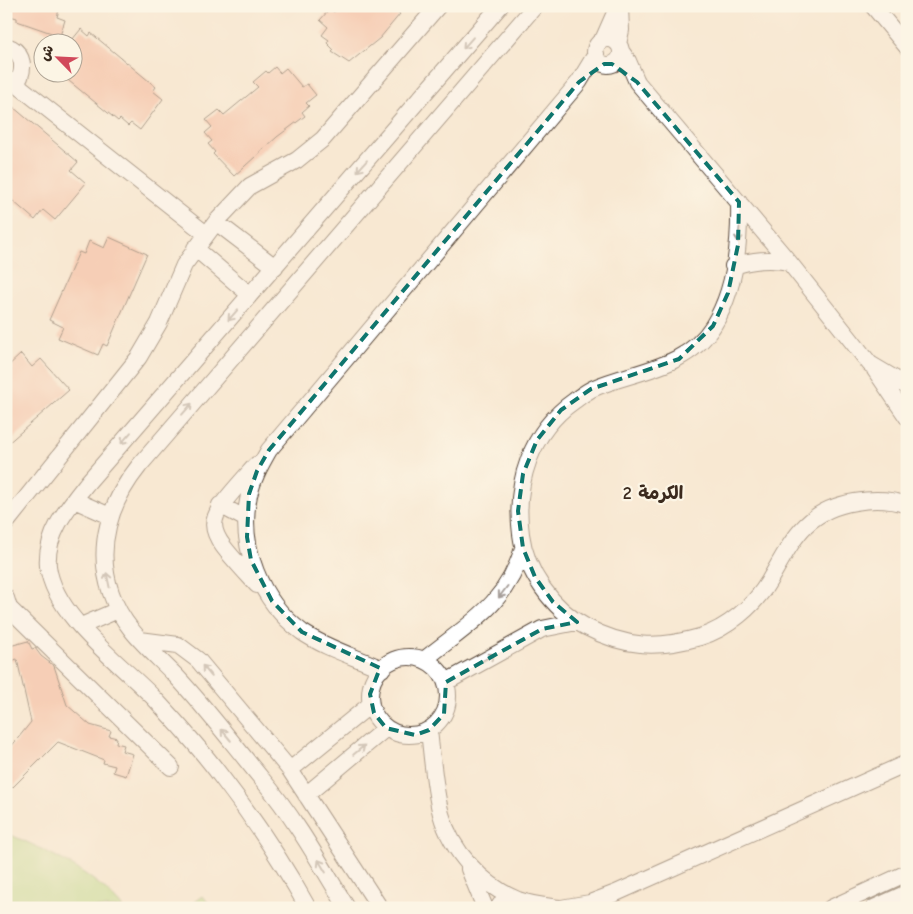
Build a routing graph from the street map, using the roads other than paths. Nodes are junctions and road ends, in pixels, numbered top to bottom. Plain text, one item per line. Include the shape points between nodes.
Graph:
1 (438, 6) edge
2 (500, 6) edge
3 (535, 6) edge
4 (619, 6) edge
5 (873, 6) edge
6 (6, 46) edge
7 (907, 47) edge
8 (609, 53) junction
9 (11, 85) edge
10 (739, 202) junction
11 (216, 222) junction
12 (206, 234) junction
13 (195, 248) junction
14 (790, 262) junction
15 (733, 266) junction
16 (275, 267) junction
17 (250, 295) junction
18 (870, 364) junction
19 (907, 386) edge
20 (907, 417) edge
21 (269, 450) junction
22 (74, 500) junction
23 (904, 502) edge
24 (220, 505) junction
25 (110, 516) junction
26 (246, 519) junction
27 (6, 523) edge
28 (247, 537) junction
29 (222, 546) junction
30 (523, 548) junction
31 (6, 598) edge
32 (272, 601) junction
33 (118, 610) junction
34 (577, 622) junction
35 (81, 626) junction
36 (140, 640) junction
37 (424, 660) junction
38 (382, 668) junction
39 (446, 682) junction
40 (371, 704) junction
41 (386, 728) junction
42 (429, 730) junction
43 (907, 763) edge
44 (170, 767) dead end
45 (290, 770) junction
46 (306, 795) junction
47 (464, 858) junction
48 (907, 873) edge
49 (907, 893) edge
50 (502, 901) edge
51 (531, 906) edge
52 (585, 906) edge
53 (308, 908) edge
54 (347, 908) edge
55 (380, 908) edge
56 (485, 908) edge
57 (561, 908) edge
58 (831, 908) edge
59 (874, 908) edge

1 - 11 street via 323,139 297,160 250,186
2 -> 16 street
25 -> 3 street via 122,489 139,466
4 - 8 street via 621,30
5 - 7 street
6 - 9 street via 16,50 22,63 20,77
8 - 10 street via 628,61 637,82
8 - 21 street via 579,82
9 - 12 street
10 - 14 street
10 -> 15 street via 738,245
11 - 12 street
11 - 16 street
12 - 13 street
13 - 17 street
13 - 27 street via 139,357
14 - 15 street via 762,259
14 - 18 street
15 - 30 street via 728,293 713,326 700,341 679,358 654,370 591,389 561,410 538,440 523,474 518,511
16 - 17 street
17 -> 22 street
18 - 19 street
18 - 20 street
21 - 24 street
21 - 26 street via 249,494
22 - 25 street
22 - 35 street via 61,516 48,565 54,588
23 - 34 street via 870,500 842,504 819,514 800,530 784,551 768,583 750,604 705,636 672,644 639,645 606,638
24 - 26 street
24 - 29 street via 213,526
33 -> 25 street via 110,592 105,554
26 - 28 street
28 - 29 street
28 - 32 street via 251,560
29 - 32 street
30 - 34 street via 535,577 553,602
30 -> 37 street via 508,586 495,603
31 - 44 street via 9,608
32 - 38 street via 302,632
33 - 35 street
33 - 36 street via 127,627
39 -> 34 street via 542,629
35 - 53 street via 154,698 220,775 288,873
45 -> 36 street via 192,654 170,643
54 -> 36 street via 286,809 176,677
37 - 38 street via 401,658
37 - 39 street via 433,665
38 - 40 street via 372,685
39 - 42 street via 447,704 437,723
40 - 41 street
40 - 45 street
41 - 42 street via 400,734 415,735
46 -> 41 street
42 - 47 street via 441,814 450,837
43 - 52 street
45 - 46 street
46 - 55 street
47 - 50 street
47 - 56 street
48 - 58 street
49 - 59 street
50 - 51 street
51 - 57 street
52 - 57 street

